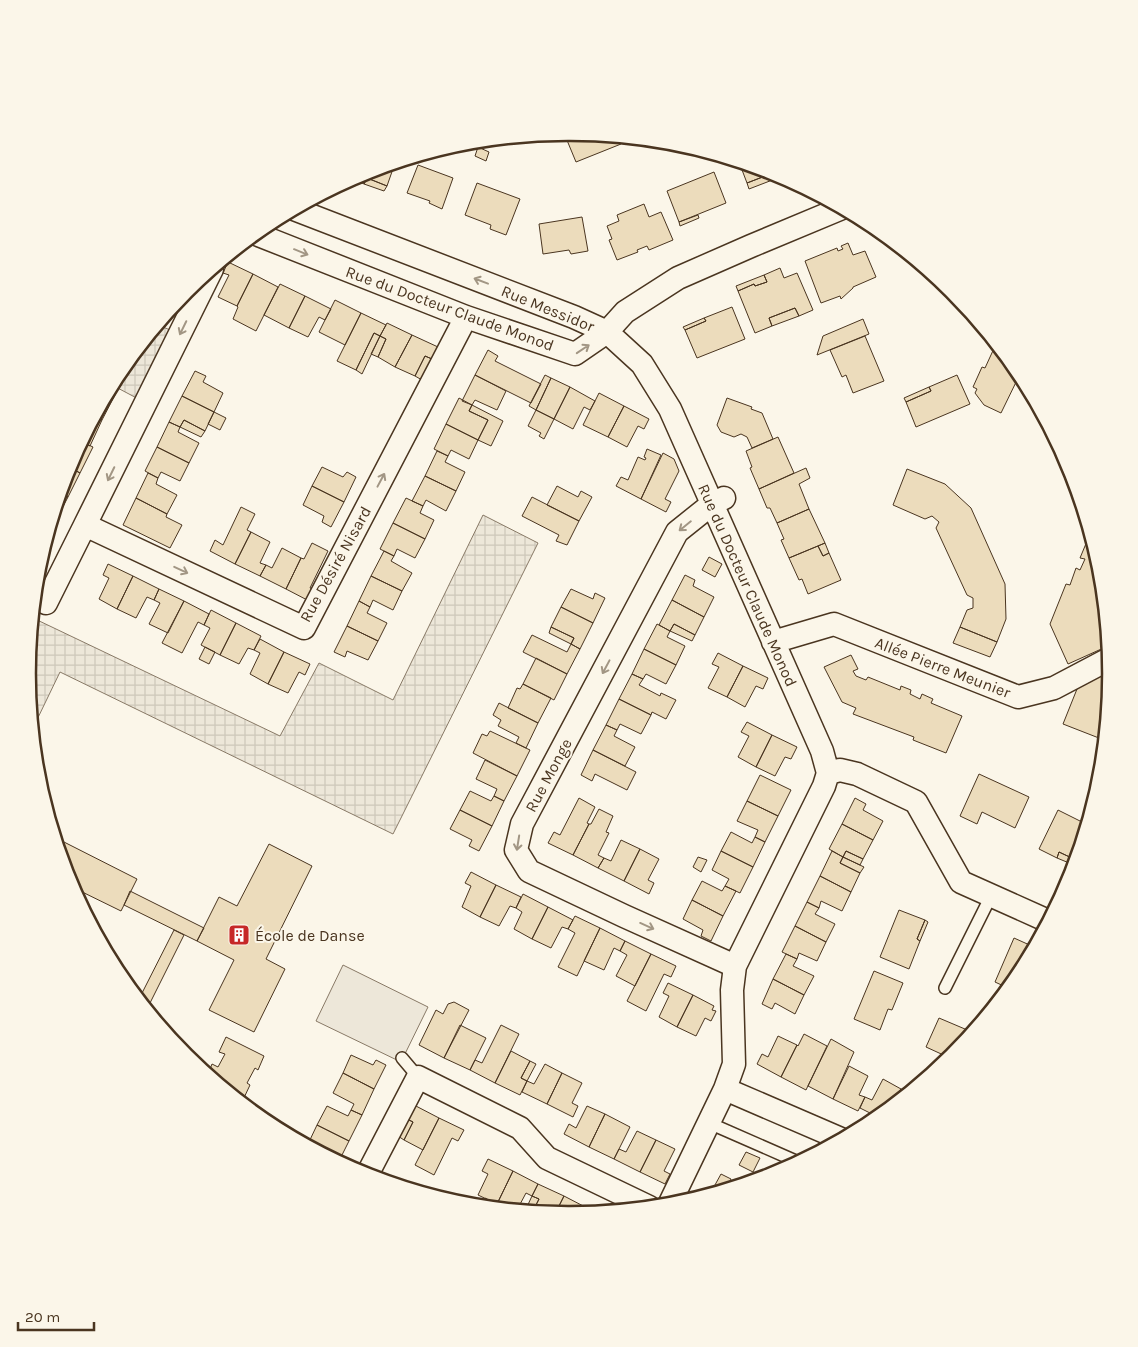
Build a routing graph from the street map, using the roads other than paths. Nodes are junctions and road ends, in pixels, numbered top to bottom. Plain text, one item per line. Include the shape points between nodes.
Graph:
1 (834, 211) edge
2 (303, 212) edge
3 (264, 237) edge
4 (203, 287) edge
5 (466, 317) junction
6 (607, 332) junction
7 (718, 501) junction
8 (85, 525) junction
9 (46, 603) dead end
10 (774, 642) junction
11 (1102, 663) edge
12 (828, 773) junction
13 (991, 896) junction
14 (1042, 918) edge
15 (735, 966) junction
16 (945, 988) dead end
17 (402, 1058) dead end
18 (418, 1077) junction
19 (726, 1089) junction
20 (709, 1123) junction
21 (834, 1136) edge
22 (789, 1158) edge
23 (371, 1168) edge
24 (673, 1196) edge
25 (639, 1202) edge

1 - 6 street, Rue Messidor via 678,278 625,312
6 -> 2 street, Rue Messidor
3 -> 5 street, Rue du Docteur Claude Monod
4 -> 8 street
5 -> 6 street, Rue du Docteur Claude Monod via 575,354
8 -> 5 street, Rue Désiré Nisard via 304,628
6 - 7 street, Rue du Docteur Claude Monod via 642,364 670,409
7 - 10 street, Rue du Docteur Claude Monod
7 -> 15 street, Rue Monge via 678,532 522,824 516,850 529,871
8 - 9 street
10 - 11 street, Allée Pierre Meunier via 834,624 1018,696 1054,688
10 - 12 street, Rue du Docteur Claude Monod via 822,751
12 - 13 street via 840,770 857,774 916,802 961,882
12 - 15 street
13 - 14 street
13 - 16 lane
15 - 19 street via 732,990 734,1064
17 - 18 lane
18 - 23 street
18 - 25 street via 520,1128 548,1158
19 - 20 street
19 - 21 street
20 - 22 lane
20 - 24 street

